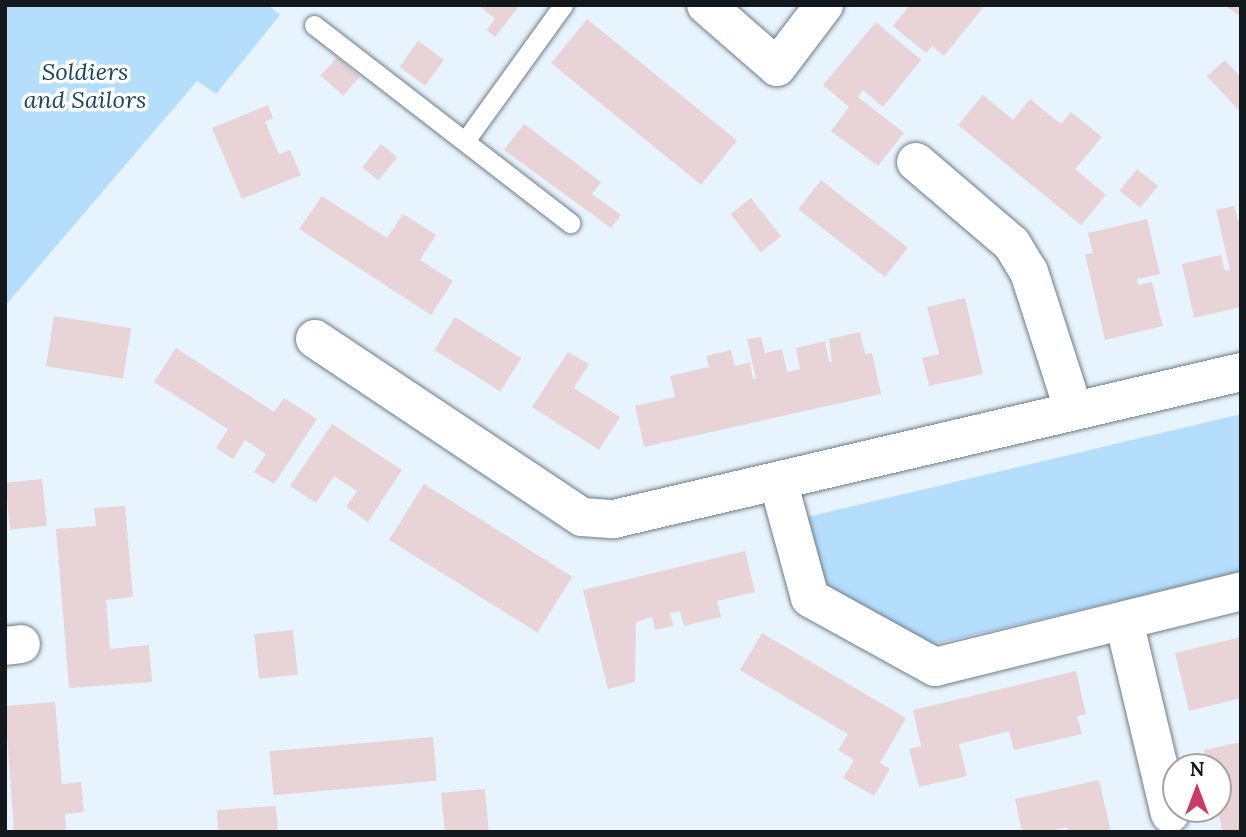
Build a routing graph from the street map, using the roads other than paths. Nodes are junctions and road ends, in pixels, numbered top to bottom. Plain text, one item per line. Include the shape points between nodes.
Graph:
1 (564, 5) edge
2 (706, 5) edge
3 (824, 5) edge
4 (314, 25) dead end
5 (464, 141) junction
6 (916, 162) dead end
7 (570, 223) dead end
8 (315, 339) dead end
9 (1241, 372) edge
10 (1074, 411) junction
11 (778, 481) junction
12 (1241, 591) edge
13 (1124, 621) junction
14 (1162, 780) edge

1 - 5 lane
2 - 3 street via 777,66
4 - 5 lane
5 - 7 lane
6 - 10 street via 1013,244 1029,272
8 - 11 street via 582,517 614,519
9 - 10 street
10 - 11 street
11 - 13 street via 810,598 935,667
12 - 13 street
13 - 14 street

